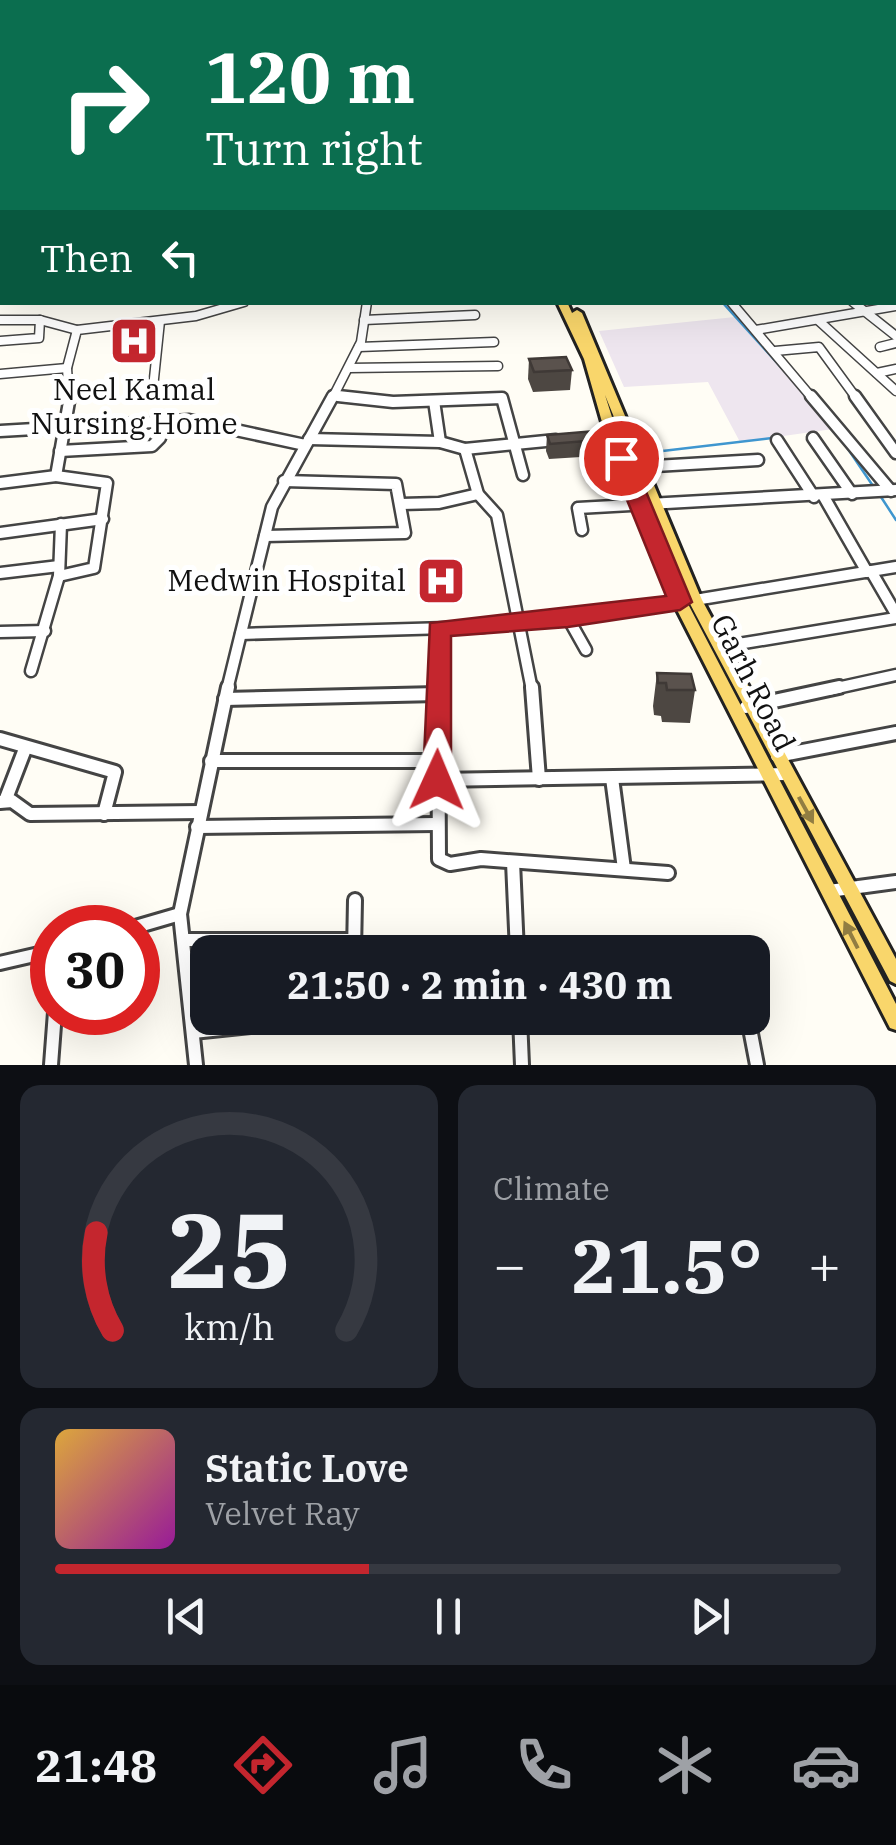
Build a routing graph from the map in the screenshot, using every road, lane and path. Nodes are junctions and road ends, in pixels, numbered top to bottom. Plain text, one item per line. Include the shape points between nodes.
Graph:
1 (226, 305) edge
2 (366, 305) edge
3 (564, 305) edge
4 (572, 305) edge
5 (734, 305) edge
6 (857, 305) edge
7 (896, 306) edge
8 (865, 312) junction
9 (476, 315) dead end
10 (0, 320) edge
11 (40, 320) junction
12 (160, 320) junction
13 (364, 320) junction
14 (819, 322) junction
15 (77, 330) junction
16 (582, 330) junction
17 (756, 330) junction
18 (896, 336) edge
19 (0, 340) edge
20 (494, 342) dead end
21 (896, 343) edge
22 (359, 346) junction
23 (880, 347) dead end
24 (775, 352) junction
25 (498, 366) dead end
26 (67, 368) junction
27 (350, 368) junction
28 (896, 369) edge
29 (877, 373) junction
30 (0, 374) edge
31 (154, 388) dead end
32 (896, 391) edge
33 (335, 396) junction
34 (434, 401) junction
35 (163, 420) junction
36 (63, 427) junction
37 (0, 431) edge
38 (619, 436) junction
39 (593, 438) edge
40 (813, 438) dead end
41 (573, 439) edge
42 (777, 440) dead end
43 (307, 442) junction
44 (440, 442) junction
45 (514, 442) junction
46 (466, 449) junction
47 (60, 451) junction
48 (896, 453) edge
49 (758, 460) dead end
50 (638, 467) junction
51 (523, 475) dead end
52 (56, 476) junction
53 (284, 481) junction
54 (0, 483) edge
55 (890, 491) edge
56 (478, 494) junction
57 (852, 494) junction
58 (819, 497) junction
59 (401, 504) junction
60 (639, 504) junction
61 (654, 504) junction
62 (102, 519) junction
63 (62, 524) junction
64 (664, 527) junction
65 (649, 528) junction
66 (582, 530) dead end
67 (0, 533) edge
68 (265, 536) junction
69 (896, 567) edge
70 (59, 571) junction
71 (869, 572) junction
72 (0, 573) edge
73 (688, 601) junction
74 (896, 617) edge
75 (568, 618) junction
76 (522, 623) junction
77 (699, 623) junction
78 (439, 628) junction
79 (45, 631) junction
80 (0, 632) edge
81 (240, 634) junction
82 (720, 647) junction
83 (586, 650) dead end
84 (30, 671) dead end
85 (896, 676) edge
86 (438, 694) junction
87 (225, 699) junction
88 (743, 707) junction
89 (896, 733) edge
90 (758, 736) junction
91 (0, 738) edge
92 (26, 750) junction
93 (777, 756) junction
94 (212, 761) junction
95 (437, 761) junction
96 (778, 774) junction
97 (612, 778) junction
98 (538, 779) junction
99 (437, 780) junction
100 (2, 802) edge
101 (200, 812) junction
102 (104, 814) junction
103 (436, 824) junction
104 (197, 827) junction
105 (512, 862) junction
106 (624, 869) junction
107 (668, 873) dead end
108 (896, 882) edge
109 (848, 888) junction
110 (829, 891) junction
111 (356, 900) dead end
112 (180, 914) junction
113 (160, 920) edge
114 (354, 935) edge
115 (516, 935) edge
116 (183, 940) junction
117 (190, 940) edge
118 (30, 956) edge
119 (0, 964) edge
120 (896, 976) edge
121 (190, 1004) edge
122 (896, 1022) edge
123 (53, 1035) edge
124 (193, 1035) edge
125 (521, 1035) edge
126 (752, 1035) edge
127 (51, 1065) edge
128 (196, 1065) edge
129 (522, 1065) edge
130 (758, 1065) edge

1 - 12 street
2 - 13 street
3 - 16 main road, Garh Road
4 - 16 main road, Garh Road
5 - 17 street
6 - 8 street
7 - 8 street
8 - 14 street
8 - 18 street
9 - 13 street
10 - 11 street
11 - 15 street
11 - 19 street via 40,338
12 - 15 street
12 - 31 street
13 - 22 street
14 - 17 street
14 - 29 street
15 - 26 street
16 - 38 main road, Garh Road
17 - 24 street
20 - 22 street
21 - 23 street
22 - 27 street
24 - 48 street via 819,347
24 - 55 street
25 - 27 street
26 - 30 street
26 - 36 street via 71,388
27 - 33 street
28 - 29 street
29 - 32 street
33 - 34 street
33 - 43 street
34 - 44 street
34 - 45 street via 502,398
35 - 36 street
35 - 43 street
35 - 47 street via 152,446
36 - 37 street
36 - 47 street
38 - 39 street
38 - 50 main road, Garh Road
38 - 60 main road, Garh Road
40 - 57 street
41 - 45 street
42 - 58 street
43 - 44 street
43 - 53 street
44 - 46 street
45 - 46 street
45 - 51 street
46 - 56 street
47 - 52 street
49 - 50 street
50 - 61 main road, Garh Road
52 - 54 street
52 - 62 street via 108,483
53 - 59 street via 396,484
53 - 68 street
55 - 57 street
56 - 59 street
56 - 76 street via 497,515
57 - 58 street
58 - 61 street
58 - 71 street
59 - 68 street via 405,532
60 - 61 street
60 - 65 main road, Garh Road
60 - 66 street via 578,508
61 - 64 main road, Garh Road
62 - 63 street
62 - 70 street via 92,570
63 - 67 street
63 - 70 street
64 - 65 main road
64 - 73 main road, Garh Road
65 - 73 main road, Garh Road
68 - 81 street
69 - 71 street
70 - 72 street
70 - 79 street
71 - 73 street
71 - 74 street
73 - 75 street
73 - 77 main road, Garh Road
74 - 82 street
75 - 76 street
75 - 83 street
76 - 78 street
76 - 98 street
77 - 82 main road, Garh Road
77 - 88 main road, Garh Road
78 - 81 street
78 - 86 street
79 - 80 street
79 - 84 street
81 - 87 street
82 - 88 main road, Garh Road
85 - 88 street
86 - 87 street
86 - 95 street
87 - 94 street
88 - 90 main road, Garh Road
89 - 93 street
90 - 93 main road, Garh Road
90 - 96 main road, Garh Road
91 - 92 street
92 - 100 street
92 - 102 street via 115,772
93 - 96 main road, Garh Road
94 - 95 street
94 - 101 street
95 - 99 street
96 - 97 street
96 -> 109 main road, Garh Road
96 - 110 main road, Garh Road
97 - 98 street
97 - 106 street
98 - 99 street
99 - 103 street
100 - 102 street via 30,814
101 - 102 street
101 - 104 street
103 - 104 street
103 - 105 street via 439,858 450,864
104 - 112 street
105 - 106 street
105 - 115 street
106 - 107 street
108 - 109 street
109 - 110 street
109 - 120 main road, Garh Road
122 -> 110 main road, Garh Road
111 - 114 street
112 - 113 street
112 - 116 street
116 - 117 street
116 - 121 street
118 - 119 street
123 - 127 street
124 - 128 street
125 - 129 street
126 - 130 street

